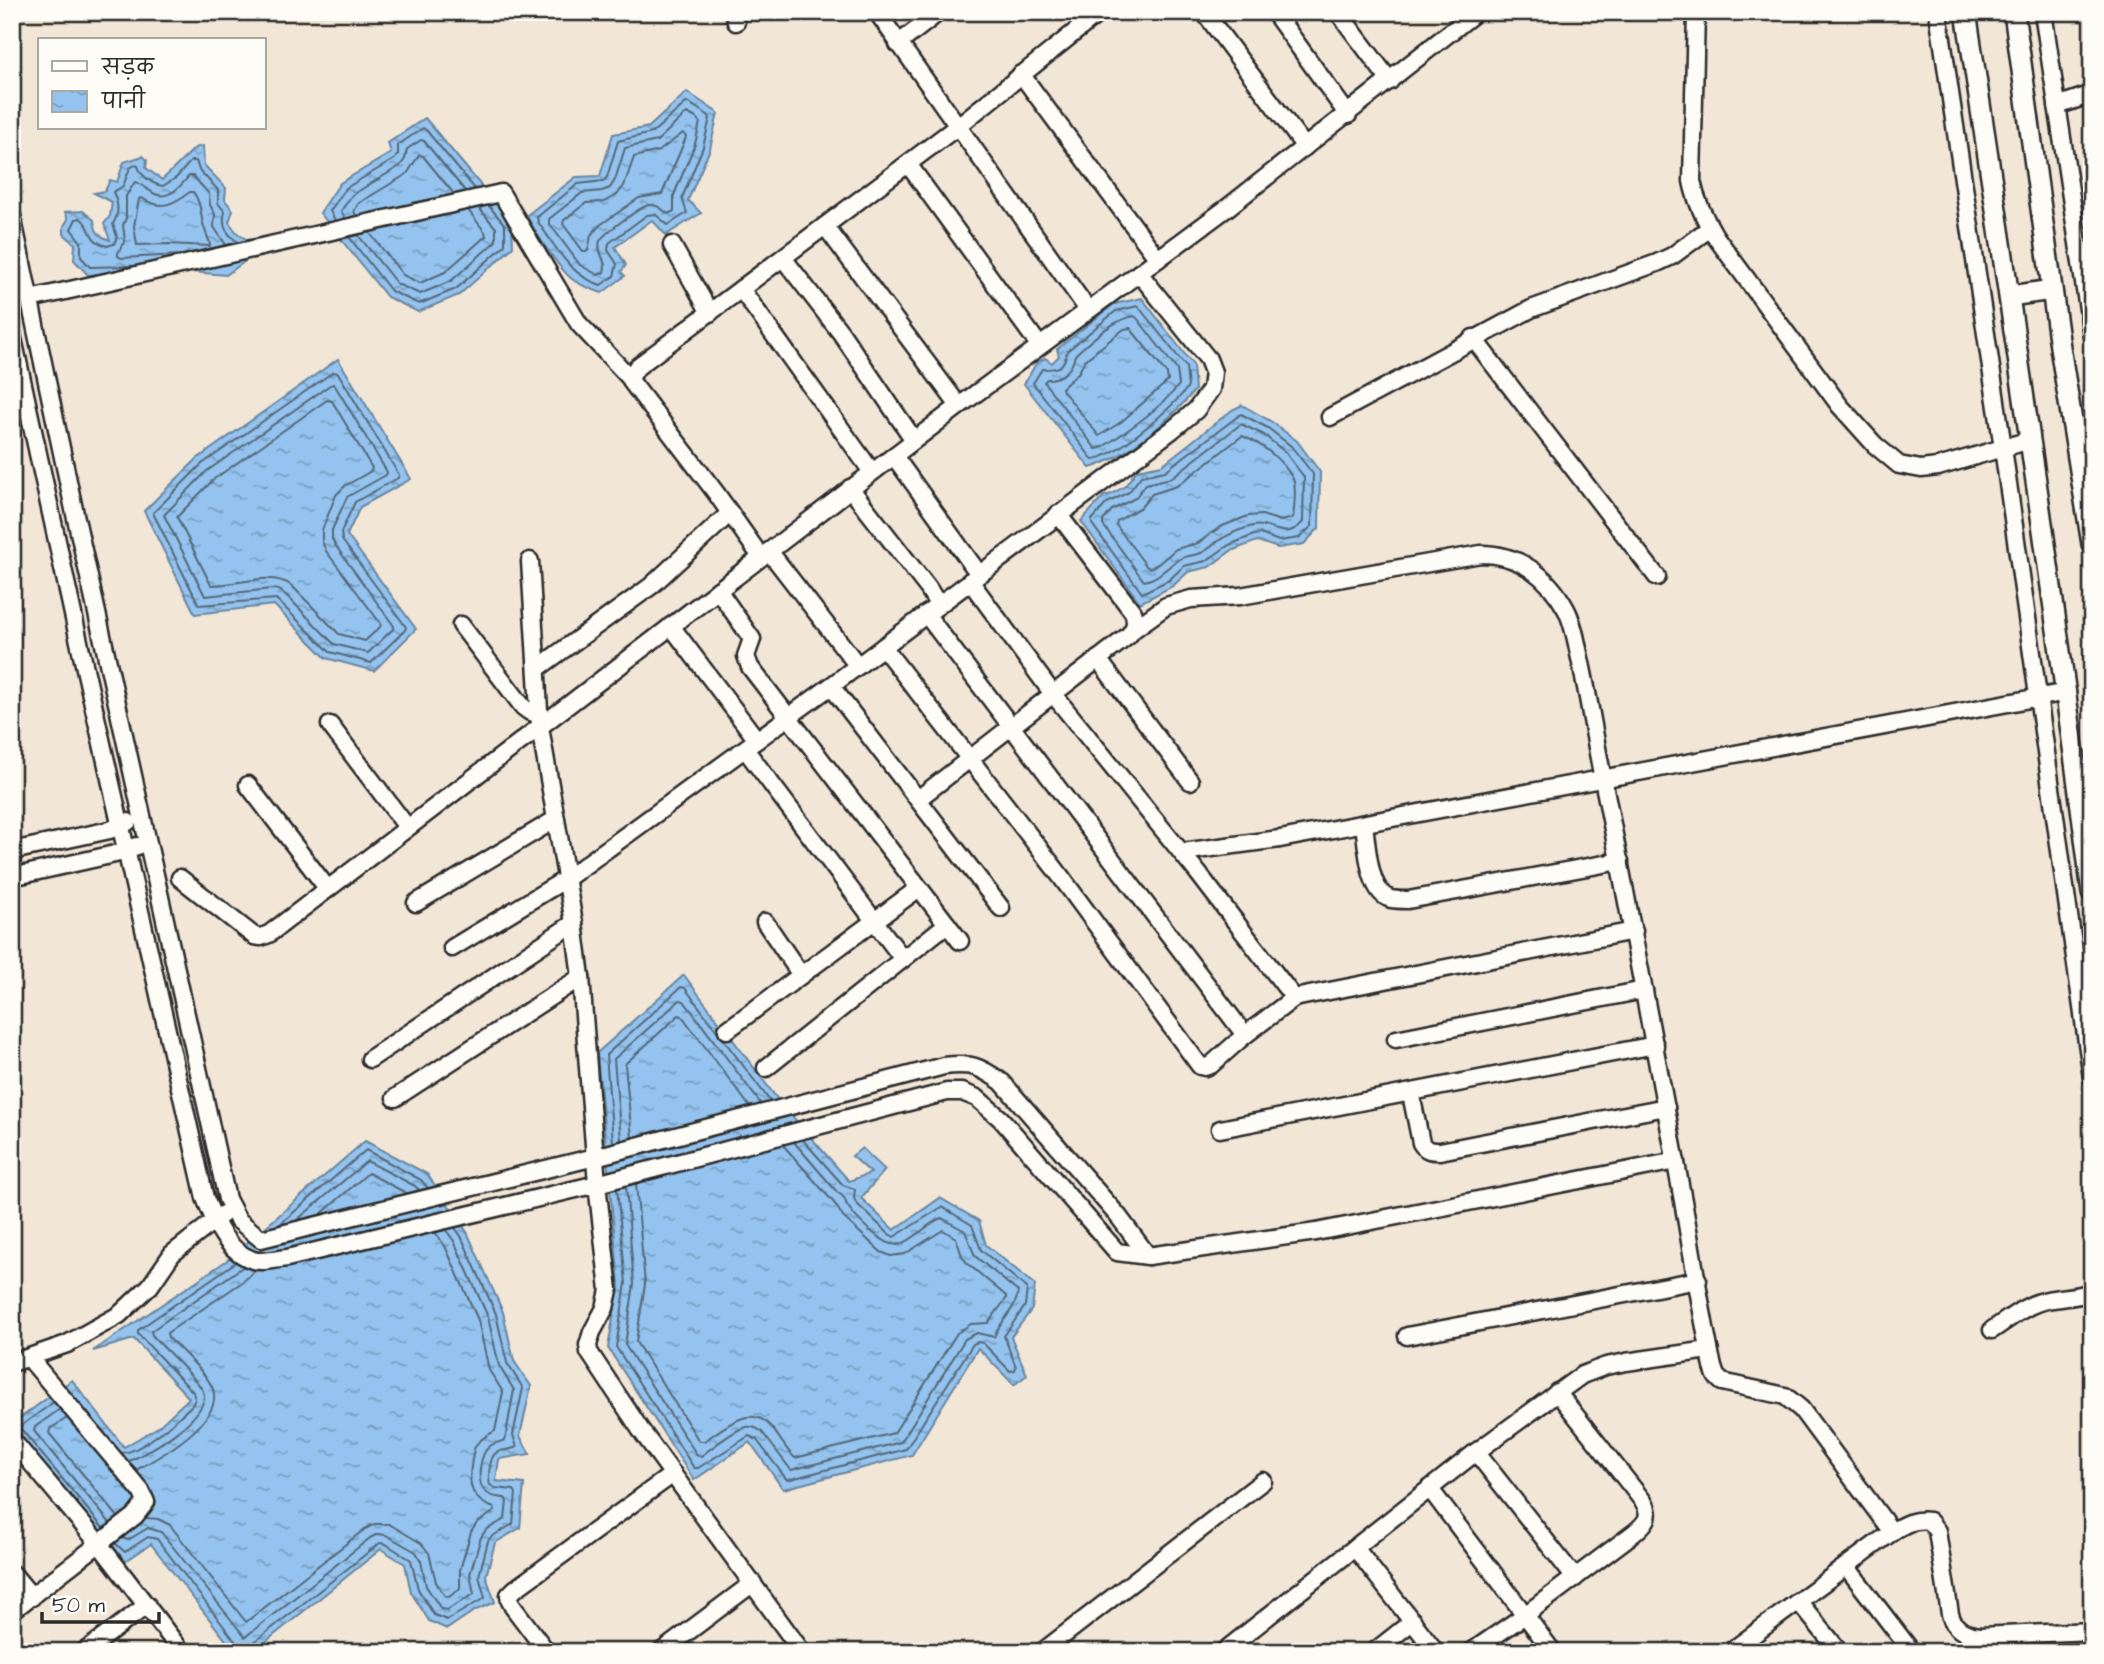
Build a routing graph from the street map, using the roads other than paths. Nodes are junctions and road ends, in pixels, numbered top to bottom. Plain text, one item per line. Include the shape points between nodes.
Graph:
1 (877, 12) edge
2 (939, 12) edge
3 (1100, 12) edge
4 (1204, 12) edge
5 (1274, 12) edge
6 (1338, 12) edge
7 (1476, 12) edge
8 (1696, 12) edge
9 (1938, 12) edge
10 (1966, 12) edge
11 (2014, 12) edge
12 (2043, 12) edge
13 (898, 44) junction
14 (1021, 74) junction
15 (1390, 81) junction
16 (2092, 94) edge
17 (2057, 106) junction
18 (1348, 115) junction
19 (958, 126) junction
20 (1305, 147) junction
21 (908, 164) junction
22 (12, 216) edge
23 (825, 226) junction
24 (1710, 228) junction
25 (672, 245) dead end
26 (783, 258) junction
27 (1158, 259) junction
28 (1139, 273) junction
29 (741, 289) junction
30 (2052, 290) junction
31 (2010, 296) junction
32 (30, 299) junction
33 (1088, 310) junction
34 (710, 313) junction
35 (12, 334) edge
36 (2092, 336) edge
37 (1473, 338) junction
38 (1040, 345) junction
39 (630, 378) junction
40 (958, 406) junction
41 (1330, 417) dead end
42 (914, 440) junction
43 (2030, 440) junction
44 (2003, 448) junction
45 (894, 456) junction
46 (872, 472) junction
47 (850, 488) junction
48 (730, 513) junction
49 (1058, 514) junction
50 (2092, 544) edge
51 (765, 554) junction
52 (530, 561) dead end
53 (974, 577) junction
54 (1657, 577) dead end
55 (718, 590) junction
56 (932, 609) junction
57 (461, 625) dead end
58 (671, 626) junction
59 (1134, 629) junction
60 (883, 647) junction
61 (1098, 659) junction
62 (858, 666) junction
63 (538, 668) junction
64 (831, 686) junction
65 (2067, 692) junction
66 (1053, 694) junction
67 (2039, 698) junction
68 (789, 716) junction
69 (541, 721) junction
70 (330, 725) dead end
71 (1012, 727) junction
72 (751, 744) junction
73 (2074, 754) junction
74 (971, 759) junction
75 (2092, 764) edge
76 (1603, 780) junction
77 (1190, 781) dead end
78 (248, 785) dead end
79 (918, 799) junction
80 (143, 817) junction
81 (556, 818) junction
82 (1364, 824) junction
83 (121, 825) junction
84 (407, 827) junction
85 (149, 843) junction
86 (127, 849) junction
87 (12, 851) edge
88 (1182, 852) junction
89 (1620, 861) junction
90 (12, 877) edge
91 (180, 878) dead end
92 (566, 879) junction
93 (327, 888) junction
94 (919, 888) junction
95 (2092, 893) edge
96 (416, 903) dead end
97 (1001, 908) dead end
98 (875, 921) junction
99 (765, 922) dead end
100 (574, 923) junction
101 (947, 924) junction
102 (1634, 931) junction
103 (960, 941) dead end
104 (452, 948) dead end
105 (904, 959) junction
106 (802, 975) junction
107 (581, 977) junction
108 (1644, 990) junction
109 (1294, 998) junction
110 (727, 1030) dead end
111 (1245, 1035) junction
112 (1396, 1039) dead end
113 (1655, 1045) junction
114 (370, 1059) dead end
115 (766, 1068) dead end
116 (2092, 1078) edge
117 (1411, 1094) junction
118 (395, 1098) dead end
119 (1666, 1107) junction
120 (1220, 1129) dead end
121 (595, 1157) junction
122 (1676, 1161) junction
123 (597, 1184) junction
124 (231, 1208) junction
125 (214, 1220) junction
126 (1148, 1256) junction
127 (1698, 1280) junction
128 (2092, 1292) edge
129 (1992, 1330) dead end
130 (1407, 1336) dead end
131 (1709, 1350) junction
132 (30, 1359) junction
133 (12, 1363) edge
134 (1557, 1392) junction
135 (12, 1440) edge
136 (1476, 1451) junction
137 (673, 1474) junction
138 (1263, 1481) dead end
139 (1430, 1489) junction
140 (1892, 1532) junction
141 (100, 1545) junction
142 (1356, 1549) junction
143 (1846, 1566) junction
144 (12, 1573) edge
145 (1575, 1578) junction
146 (752, 1583) junction
147 (32, 1597) junction
148 (1798, 1601) junction
149 (147, 1605) junction
150 (12, 1611) edge
151 (1525, 1615) junction
152 (1412, 1621) junction
153 (2092, 1632) edge
154 (84, 1652) edge
155 (181, 1652) edge
156 (547, 1652) edge
157 (661, 1652) edge
158 (802, 1652) edge
159 (1042, 1652) edge
160 (1223, 1652) edge
161 (1374, 1652) edge
162 (1436, 1652) edge
163 (1471, 1652) edge
164 (1553, 1652) edge
165 (1730, 1652) edge
166 (1840, 1652) edge
167 (1912, 1652) edge

1 - 13 street
2 - 13 street
3 - 14 street
4 - 20 street
5 - 18 street
6 - 15 street
7 - 15 street
8 - 24 street via 1692,181
9 - 44 street
10 - 31 street
11 - 30 street
12 - 17 street
13 - 19 street
14 - 19 street
14 - 27 street
15 - 18 street
16 - 17 street
17 - 36 street
18 - 20 street
19 - 21 street
19 - 33 street
20 - 27 street
21 - 23 street
21 - 38 street
22 - 32 street
23 - 26 street
23 - 40 street
24 - 37 street via 1657,263 1531,309
24 - 44 street via 1840,406 1886,456 1921,469
25 - 34 street
26 - 29 street
26 - 42 street
27 - 28 street
28 - 33 street
28 - 49 street via 1208,359 1213,372 1211,389 1196,410 1172,430
29 - 34 street
29 - 46 street
30 - 31 street
30 - 50 street
31 - 43 street
32 - 39 street via 501,193 579,324
32 - 80 street
33 - 38 street
34 - 39 street via 637,367
35 - 83 street
37 - 41 street
37 - 54 street
38 - 40 street
39 - 48 street
40 - 42 street
42 - 45 street
43 - 44 street
43 - 65 street
44 - 67 street
45 - 46 street
45 - 53 street
46 - 47 street
47 - 51 street
47 - 56 street via 928,588
48 - 51 street
48 - 63 street via 651,586
49 - 53 street
49 - 59 street via 1133,612
51 - 55 street
51 - 62 street
52 - 63 street
53 - 56 street
53 - 66 street
55 - 58 street
55 - 68 street via 752,639 746,656 750,667
56 - 60 street
56 - 71 street
57 - 69 street via 523,707
58 - 69 street
58 - 72 street
59 - 61 street
59 - 76 street via 1166,606 1191,599 1240,596 1481,554 1508,556 1542,577 1567,611
60 - 62 street
60 - 74 street
61 - 66 street
61 - 77 street
62 - 64 street
63 - 69 street
64 - 68 street
64 - 79 street
65 - 67 street
65 - 73 street
66 - 71 street
66 - 88 street
67 - 76 street
67 - 116 street
68 - 72 street
68 - 94 street
69 - 81 street
69 - 84 street
70 - 84 street
71 - 74 street
71 - 111 street
72 - 92 street
72 - 98 street
73 - 75 street
73 - 95 street
74 - 79 street
74 - 111 street via 1196,1062 1205,1068 1211,1065
76 - 82 street
76 - 89 street
78 - 93 street
79 - 97 street
80 - 83 street
80 - 85 street
81 - 92 street
81 - 96 street
82 - 88 street
82 - 89 street via 1373,879 1390,899 1408,900
83 - 86 street
83 - 87 street
84 - 93 street
85 - 86 street
85 - 124 street
86 - 90 street
86 - 125 street via 205,1198
88 - 109 street
89 - 102 street
91 - 93 street via 261,937
92 - 100 street
92 - 104 street
94 - 98 street
94 - 101 street
98 - 105 street
98 - 106 street
99 - 106 street
100 - 107 street
100 - 114 street
101 - 103 street
101 - 105 street
102 - 108 street
102 - 109 street
105 - 115 street
106 - 110 street
107 - 118 street
107 - 121 street
108 - 112 street
108 - 113 street
109 - 111 street
113 - 117 street
113 - 119 street
117 - 119 street via 1421,1143 1430,1151
117 - 120 street
119 - 122 street
121 - 123 street
121 - 124 street via 261,1239
121 - 126 street via 962,1064 983,1068 1002,1082
122 - 126 street via 1316,1232
122 - 127 street
123 - 125 street via 287,1258 255,1261 241,1254
123 - 126 street via 925,1097 962,1092 1002,1119 1117,1252
123 - 137 street via 609,1290 589,1352
124 - 125 street
125 - 132 street via 172,1254 150,1286 120,1315
127 - 130 street
127 - 131 street
128 - 129 street via 2031,1305
131 - 134 street via 1606,1366
131 - 140 street via 1723,1382 1794,1401
132 - 133 street
132 - 141 street via 144,1496 142,1509
134 - 136 street
134 - 145 street via 1648,1508 1645,1523
135 - 141 street
136 - 139 street
136 - 145 street
137 - 146 street
137 - 156 street via 509,1595
138 - 159 street
139 - 142 street
139 - 151 street
140 - 143 street
140 - 153 street via 1915,1521 1933,1525 1952,1619 1967,1635
141 - 147 street
141 - 149 street
142 - 152 street
142 - 160 street
143 - 148 street
143 - 167 street
144 - 147 street
145 - 151 street
146 - 157 street
146 - 158 street
147 - 150 street
148 - 165 street
148 - 166 street
149 - 154 street
149 - 155 street
151 - 163 street
151 - 164 street
152 - 161 street
152 - 162 street

